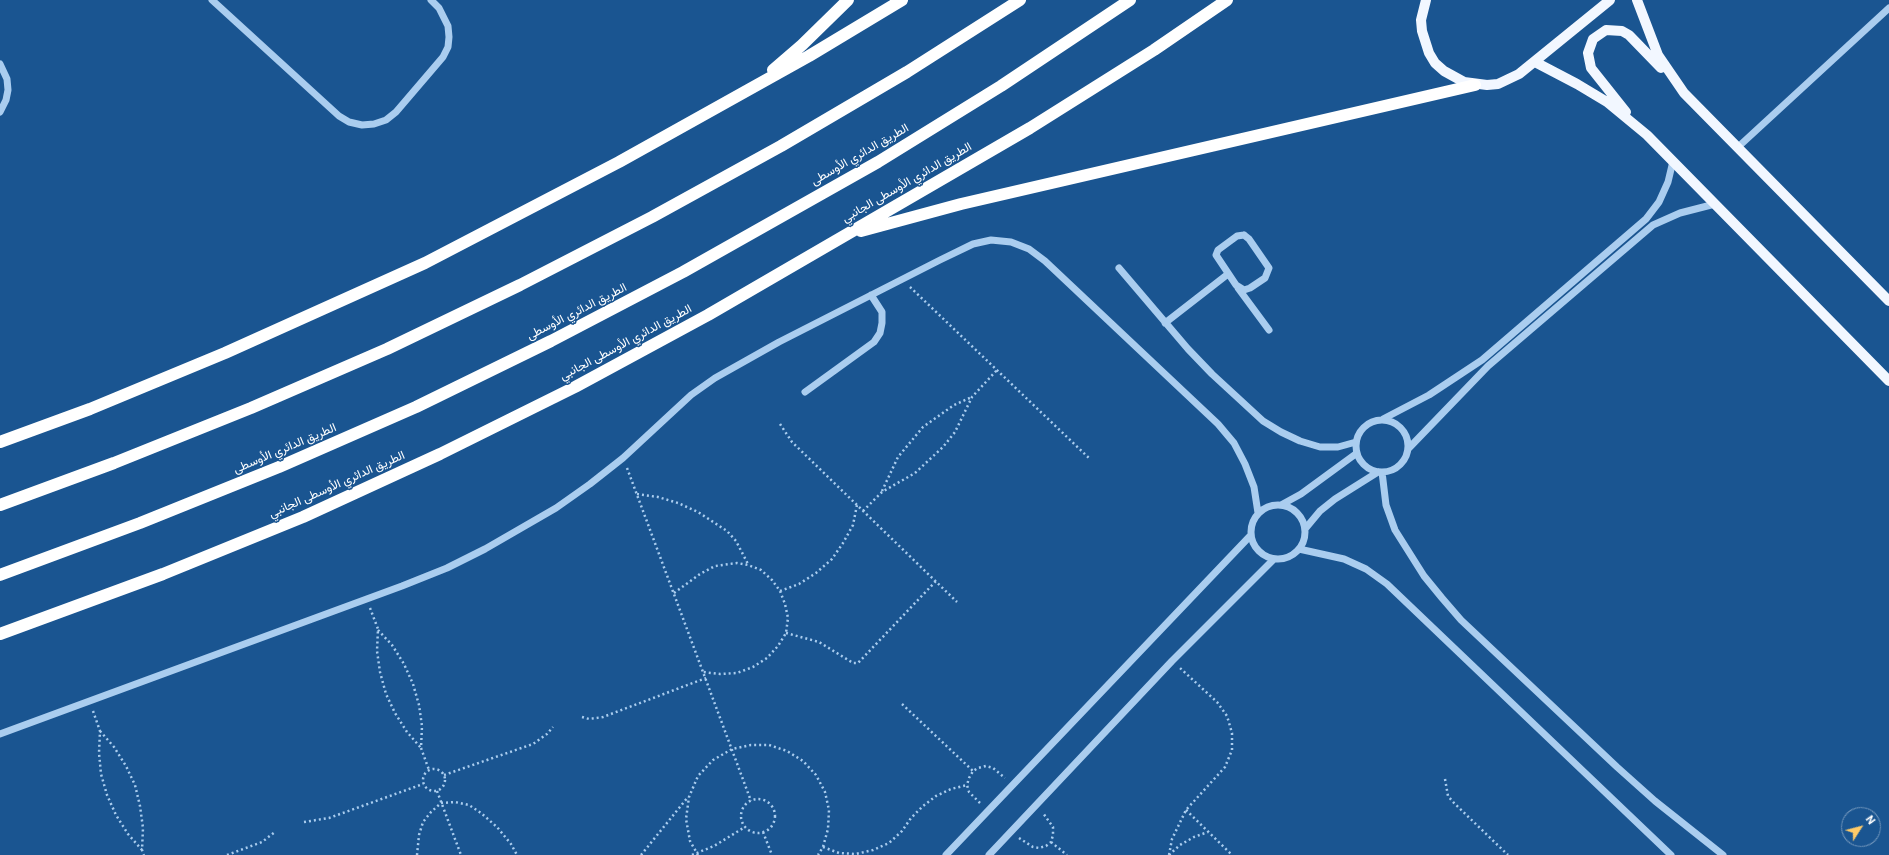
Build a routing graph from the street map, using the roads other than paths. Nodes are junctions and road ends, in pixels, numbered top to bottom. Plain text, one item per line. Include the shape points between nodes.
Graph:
1 (212, 0) edge
2 (430, 0) edge
3 (848, 0) edge
4 (902, 0) edge
5 (1020, 0) edge
6 (1130, 0) edge
7 (1227, 0) edge
8 (1426, 0) edge
9 (1610, 0) edge
10 (1636, 0) edge
11 (1889, 8) edge
12 (1535, 62) junction
13 (0, 64) edge
14 (1673, 79) junction
15 (1475, 85) junction
16 (746, 90) junction
17 (0, 112) edge
18 (1635, 124) junction
19 (1737, 148) junction
20 (1673, 161) junction
21 (1715, 204) junction
22 (838, 238) junction
23 (1119, 268) dead end
24 (1228, 274) junction
25 (1238, 287) junction
26 (871, 295) junction
27 (1889, 301) edge
28 (1165, 323) junction
29 (1269, 330) dead end
30 (1889, 380) edge
31 (805, 392) dead end
32 (1383, 419) junction
33 (0, 442) edge
34 (1356, 442) junction
35 (1408, 449) junction
36 (1357, 453) junction
37 (1380, 472) junction
38 (0, 505) edge
39 (1281, 505) junction
40 (1258, 513) junction
41 (1305, 529) junction
42 (1251, 535) junction
43 (1299, 549) junction
44 (1274, 558) junction
45 (0, 575) edge
46 (0, 634) edge
47 (0, 734) edge
48 (946, 855) edge
49 (989, 855) edge
50 (1671, 855) edge
51 (1723, 855) edge

1 - 2 street via 338,116 362,125 386,120 396,112 448,47 448,26 439,8
3 - 16 highway via 802,45
4 - 16 highway via 809,56
5 - 38 highway via 907,72 781,146 652,217 514,288 387,349 251,408
6 - 45 highway, الطريق الدائري الأوسطى via 1001,86 878,162 683,272 564,335 416,407 279,467 140,523
7 - 22 highway, الطريق الدائري الأوسطى الجانبي via 1154,50 1030,128
8 - 15 main road via 1421,20 1429,53 1435,63 1453,78
9 - 12 main road
10 - 14 main road via 1658,55
11 - 19 street
12 - 15 main road via 1509,80 1486,86
12 - 18 main road via 1578,84
13 - 17 street via 7,79 8,90
14 - 18 main road via 1622,31 1606,30 1593,39 1588,53 1591,68
14 - 19 main road
15 - 22 highway via 936,210
16 - 33 highway via 555,197 359,294 165,379
18 - 20 main road
19 - 27 main road
20 - 21 main road
20 - 32 street via 1668,182 1659,202 1646,219 1482,360 1424,398
21 - 30 main road
21 - 35 street via 1680,213 1653,225 1488,366
22 - 46 highway, الطريق الدائري الأوسطى الجانبي via 642,352 440,454 233,546
23 - 28 street
24 - 25 street
24 - 25 street via 1217,259 1217,253 1237,236 1244,235 1268,264 1268,271 1265,278 1250,288 1244,290
24 - 28 street
25 - 29 street
26 - 31 street via 882,312 880,333 874,342
26 - 40 street via 973,244 991,240 1011,242 1029,249 1218,424 1234,443 1245,464 1254,486
26 - 47 street via 715,378 691,395 623,458 590,484 556,508 497,543 447,568 367,599
28 - 34 street via 1222,384 1263,420 1281,432 1320,447 1338,447
32 - 34 street via 1366,426 1359,433
32 - 35 street via 1402,429 1407,438
34 - 36 street
35 - 37 street via 1400,466 1391,471
36 - 37 street via 1361,462 1368,468
36 - 39 street via 1301,494
37 - 41 street via 1335,499 1320,511
37 - 51 street via 1386,505 1395,530 1424,576 1461,620 1617,767
39 - 40 street via 1268,506
39 - 41 street via 1297,512
40 - 42 street via 1251,527
41 - 43 street via 1303,543
42 - 44 street via 1258,551
42 - 48 street
43 - 44 street via 1292,555
43 - 50 street via 1344,559 1366,569 1387,584
44 - 49 street via 1172,661

